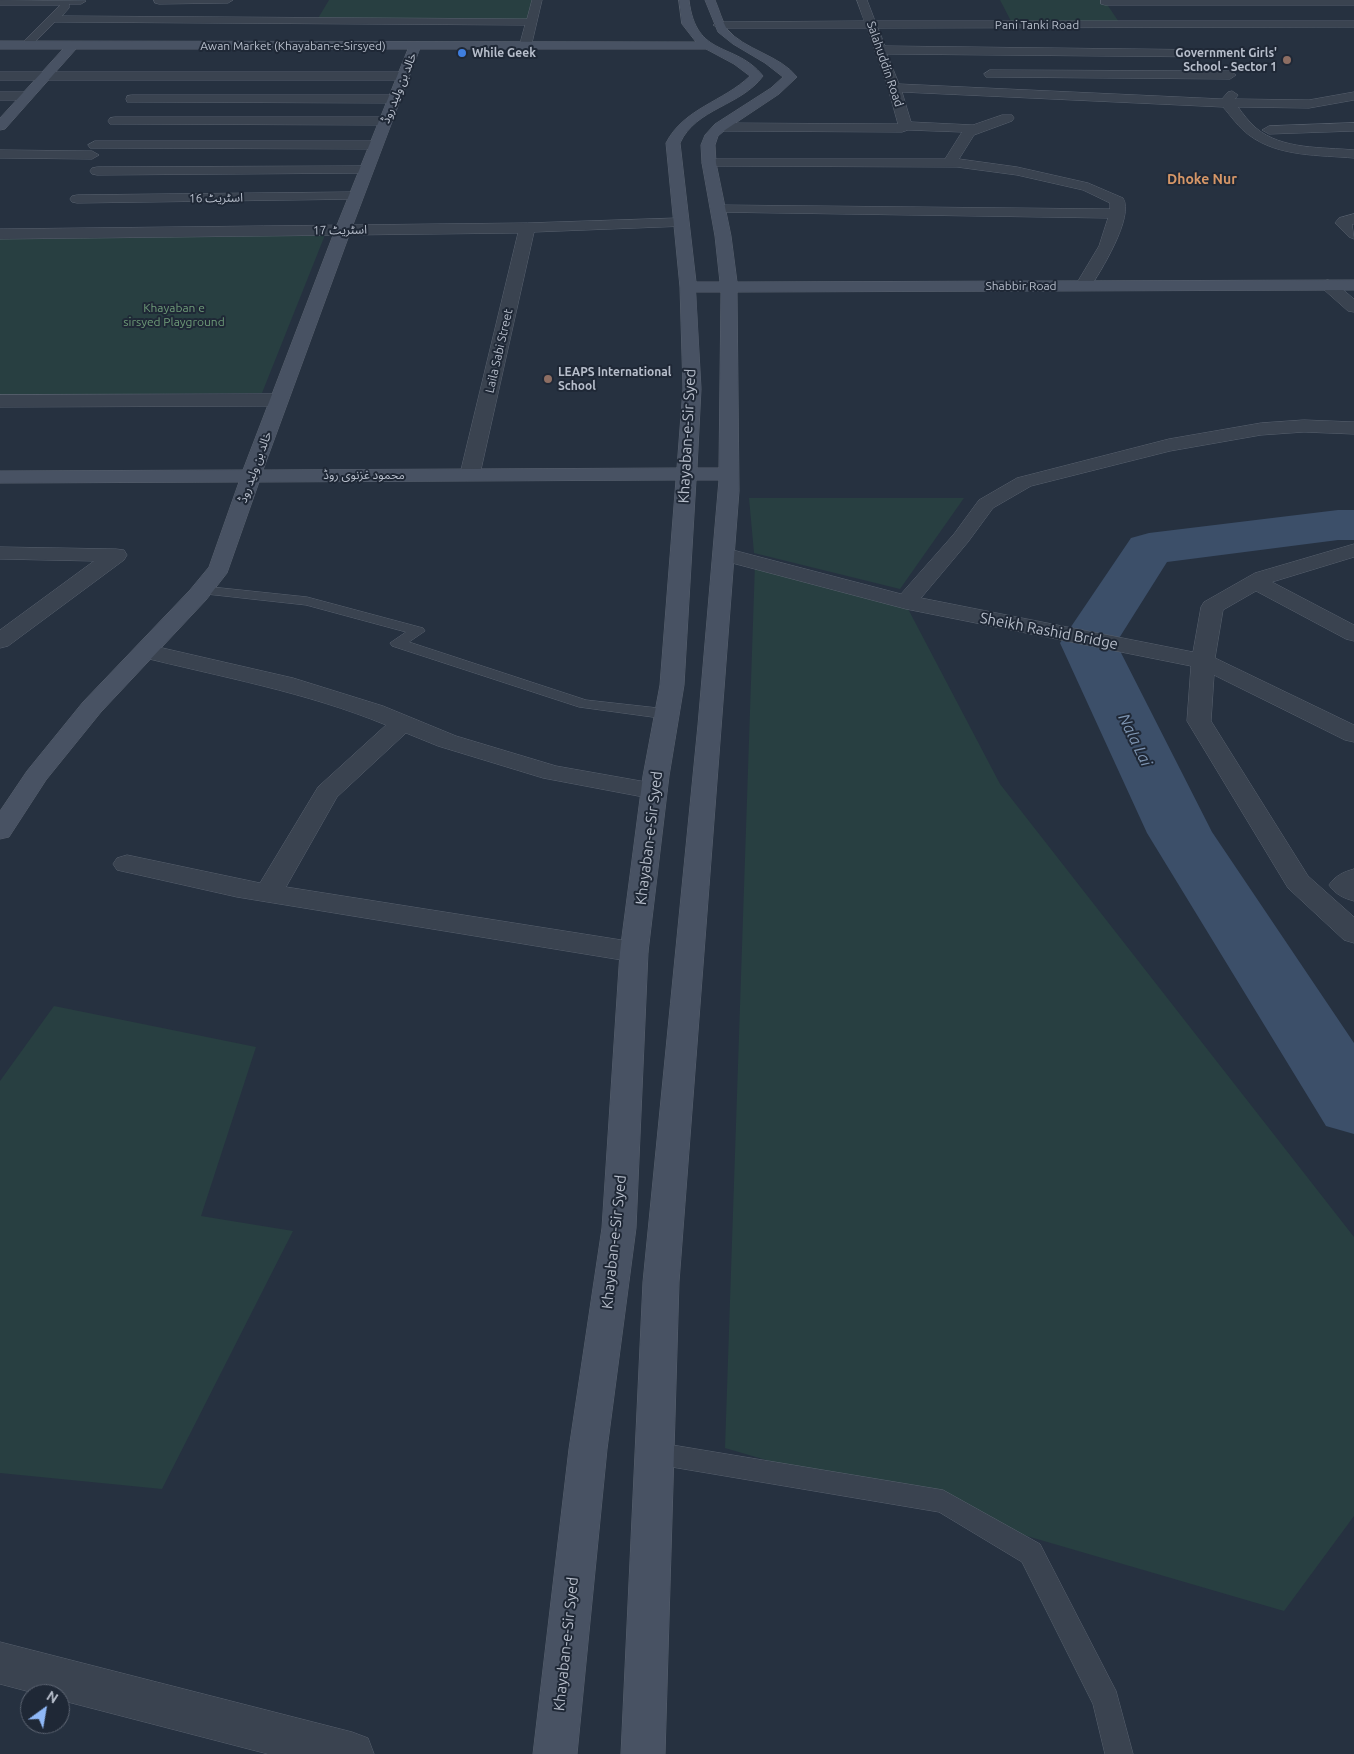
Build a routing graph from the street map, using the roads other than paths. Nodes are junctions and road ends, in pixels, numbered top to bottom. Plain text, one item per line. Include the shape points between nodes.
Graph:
1 (228, 0) edge
2 (536, 0) edge
3 (684, 0) edge
4 (710, 0) edge
5 (862, 0) edge
6 (70, 1) junction
7 (89, 1) dead end
8 (149, 1) edge
9 (1105, 1) edge
10 (0, 2) edge
11 (1354, 2) edge
12 (325, 7) dead end
13 (52, 19) junction
14 (137, 19) junction
15 (216, 20) junction
16 (317, 20) junction
17 (531, 22) junction
18 (1354, 24) edge
19 (871, 25) junction
20 (1121, 25) junction
21 (1189, 25) junction
22 (712, 35) junction
23 (0, 46) edge
24 (26, 46) junction
25 (72, 46) junction
26 (110, 46) junction
27 (415, 46) junction
28 (525, 46) junction
29 (880, 50) junction
30 (1214, 53) junction
31 (977, 74) dead end
32 (1230, 74) junction
33 (0, 76) edge
34 (44, 76) junction
35 (142, 76) junction
36 (404, 76) junction
37 (894, 88) junction
38 (0, 96) edge
39 (27, 96) junction
40 (1354, 96) edge
41 (395, 98) junction
42 (132, 99) junction
43 (1226, 102) junction
44 (1007, 118) dead end
45 (115, 121) junction
46 (386, 121) junction
47 (2, 122) edge
48 (720, 127) junction
49 (904, 127) junction
50 (1354, 127) edge
51 (974, 129) junction
52 (1252, 131) junction
53 (376, 144) junction
54 (93, 150) junction
55 (0, 154) edge
56 (1354, 154) edge
57 (709, 163) junction
58 (949, 163) junction
59 (366, 170) junction
60 (97, 171) junction
61 (356, 196) junction
62 (719, 209) junction
63 (1118, 214) junction
64 (1354, 219) edge
65 (59, 220) dead end
66 (681, 224) junction
67 (528, 228) junction
68 (343, 230) junction
69 (48, 233) junction
70 (0, 234) edge
71 (1354, 234) edge
72 (1328, 285) junction
73 (1354, 285) edge
74 (1083, 286) junction
75 (688, 287) junction
76 (730, 287) junction
77 (1354, 307) edge
78 (279, 400) junction
79 (0, 402) edge
80 (1352, 426) edge
81 (470, 474) junction
82 (686, 474) junction
83 (728, 474) junction
84 (250, 476) junction
85 (0, 477) edge
86 (1352, 552) edge
87 (0, 553) edge
88 (725, 554) junction
89 (1255, 582) junction
90 (202, 590) junction
91 (916, 604) junction
92 (1354, 634) edge
93 (0, 641) edge
94 (145, 651) junction
95 (1203, 661) junction
96 (667, 714) junction
97 (402, 723) junction
98 (1354, 735) edge
99 (654, 791) junction
100 (0, 831) edge
101 (127, 864) dead end
102 (1354, 878) edge
103 (1354, 892) edge
104 (268, 893) junction
105 (1354, 933) edge
106 (634, 952) junction
107 (654, 1452) junction
108 (0, 1663) edge
109 (352, 1754) edge
110 (554, 1754) edge
111 (643, 1754) edge
112 (1118, 1754) edge

1 - 8 street
1 - 15 street
2 - 17 street
3 - 22 main road, Khayaban-e-Sir Syed via 684,14 691,30
4 - 22 main road, Khayaban-e-Sir Syed
5 - 19 street, Salahuddin Road
6 - 7 street
6 - 10 street
6 - 13 street
9 - 11 street
9 - 20 street
12 - 16 street
13 - 14 street
13 - 24 street
14 - 15 street
14 - 26 street
15 - 16 street
16 - 17 street
17 - 28 street
18 - 21 street, Pani Tanki Road
19 - 20 street, Pani Tanki Road
19 - 22 street, Pani Tanki Road
19 - 29 street, Salahuddin Road
20 - 21 street, Pani Tanki Road
21 - 30 street
22 - 28 main road, Awan Market (Khayaban-e-Sirsyed)
22 - 48 main road, Khayaban-e-Sir Syed via 722,30 791,77
22 - 66 main road, Khayaban-e-Sir Syed via 757,76 738,92 684,125 676,134 673,143
23 - 24 main road, Awan Market (Khayaban-e-Sirsyed)
24 - 25 main road, Awan Market (Khayaban-e-Sirsyed)
25 - 26 main road, Awan Market (Khayaban-e-Sirsyed)
25 - 34 main road
26 - 27 main road, Awan Market (Khayaban-e-Sirsyed)
27 - 28 main road, Awan Market (Khayaban-e-Sirsyed)
27 - 36 main road, خالد بن ولید روڈ
29 - 30 street
29 - 37 street, Salahuddin Road via 894,74
30 - 32 street
31 - 32 street
32 - 43 street via 1238,89
33 - 34 street
34 - 35 street
34 - 39 main road
35 - 36 street
35 - 42 street
36 - 41 main road, خالد بن ولید روڈ
37 - 43 street
37 - 49 street, Salahuddin Road
38 - 39 street
39 - 47 main road
40 - 43 street via 1292,105
41 - 42 street
41 - 46 main road, خالد بن ولید روڈ
42 - 45 street
43 - 52 street
44 - 51 street
45 - 46 street
45 - 54 street
46 - 53 main road, خالد بن ولید روڈ
48 - 49 street
48 - 57 main road, Khayaban-e-Sir Syed via 708,145
49 - 51 street
50 - 52 street
51 - 58 street
52 - 56 street via 1280,145
53 - 54 street
53 - 59 main road, خالد بن ولید روڈ
54 - 55 street
54 - 60 street
57 - 58 street
57 - 62 main road, Khayaban-e-Sir Syed
58 - 63 street via 1017,171 1088,187 1118,201
59 - 60 street
59 - 61 main road, خالد بن ولید روڈ
60 - 61 street, اسٹریٹ 16 via 74,203
61 - 68 main road, خالد بن ولید روڈ
62 - 63 street
62 - 76 main road, Khayaban-e-Sir Syed
63 - 74 street via 1095,270
64 - 71 street via 1343,223
65 - 69 street
66 - 67 street, اسٹریٹ 17
66 - 75 main road, Khayaban-e-Sir Syed
67 - 68 street, اسٹریٹ 17
67 - 81 street, Laila Sabi Street
68 - 69 street, اسٹریٹ 17
68 - 78 main road, خالد بن ولید روڈ
69 - 70 street, اسٹریٹ 17
72 - 73 main road, Shabbir Road
72 - 74 main road, Shabbir Road
72 - 77 street
74 - 76 main road, Shabbir Road
75 - 76 main road, Shabbir Road
75 - 82 main road, Khayaban-e-Sir Syed via 692,389
76 - 83 main road, Khayaban-e-Sir Syed
78 - 79 street
78 - 84 main road, خالد بن ولید روڈ
80 - 91 street via 1261,429 1169,445 1024,482 986,504
81 - 82 main road, محمود غزنوی روڈ
81 - 84 main road, محمود غزنوی روڈ
82 - 83 main road, محمود غزنوی روڈ
82 - 96 main road, Khayaban-e-Sir Syed via 672,685
83 - 88 main road, Khayaban-e-Sir Syed
84 - 85 main road, محمود غزنوی روڈ
84 - 90 main road, خالد بن ولید روڈ via 219,568
86 - 89 street
87 - 93 street via 116,555
88 - 91 street, Sheikh Rashid Bridge
88 - 107 main road, Khayaban-e-Sir Syed via 661,1282
89 - 92 street
89 - 95 street via 1212,607
90 - 94 main road, خالد بن ولید روڈ
90 - 96 lane via 308,601 418,631 397,643 584,704
91 - 95 street, Sheikh Rashid Bridge
94 - 97 street via 284,683
94 - 100 main road, خالد بن ولید روڈ via 92,707 36,776
95 - 98 street, Sheikh Rashid Bridge
95 - 105 street via 1199,721 1298,882
96 - 99 main road, Khayaban-e-Sir Syed
97 - 99 street via 447,741 552,774
97 - 104 street via 327,793
99 - 106 main road, Khayaban-e-Sir Syed
101 - 104 street
102 - 103 street via 1343,885
104 - 106 street
106 - 110 main road, Khayaban-e-Sir Syed via 619,1228 588,1449
107 - 111 main road, Khayaban-e-Sir Syed
107 - 112 lane via 943,1501 1031,1553 1106,1700
108 - 109 street

